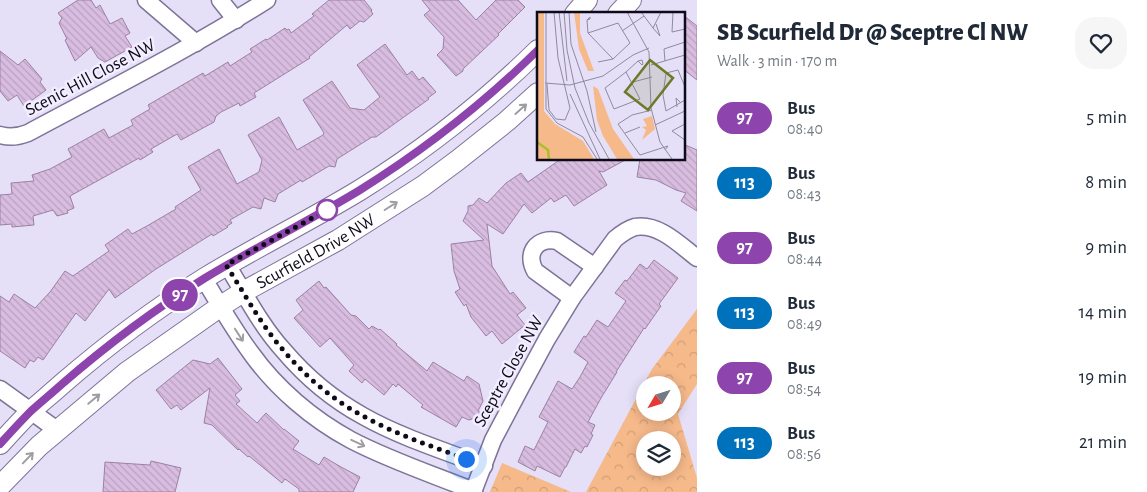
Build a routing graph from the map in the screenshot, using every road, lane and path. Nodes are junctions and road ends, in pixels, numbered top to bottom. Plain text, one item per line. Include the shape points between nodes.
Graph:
1 (146, 0) edge
2 (220, 0) edge
3 (267, 0) edge
4 (587, 0) edge
5 (631, 0) edge
6 (577, 12) edge
7 (620, 12) edge
8 (236, 20) junction
9 (196, 42) junction
10 (537, 51) edge
11 (537, 94) edge
12 (0, 135) edge
13 (697, 258) edge
14 (226, 265) junction
15 (595, 267) junction
16 (204, 279) junction
17 (243, 292) junction
18 (572, 298) junction
19 (220, 306) junction
20 (0, 390) edge
21 (340, 402) junction
22 (31, 411) junction
23 (325, 424) junction
24 (57, 430) junction
25 (0, 444) edge
26 (484, 466) junction
27 (0, 486) edge
28 (474, 492) edge

1 - 9 street, Scenic Hill Close NW
2 - 8 street
3 - 8 street, Scenic Hill Close NW
4 - 6 street
5 - 7 street
8 - 9 street, Scenic Hill Close NW
9 - 12 street, Scenic Hill Close NW via 28,133 13,137
10 - 14 street, Scurfield Drive NW via 483,101 417,152 346,198
17 -> 11 street, Scurfield Drive NW via 338,240 423,186
13 - 15 street, Sceptre Close NW via 657,230 635,227 615,239
14 - 16 street, Scurfield Drive NW
14 - 17 street
15 - 18 street, Sceptre Close NW
15 - 18 street via 557,241 544,241 534,249 531,260 535,271
16 - 19 street, Sceptre Close NW
16 - 22 street, Scurfield Drive NW via 108,346
17 - 19 street, Scurfield Drive NW
17 - 21 street via 284,352
18 - 26 street, Sceptre Close NW via 516,396 493,440
19 -> 23 street, Sceptre Close NW via 251,354 274,380 294,401
24 -> 19 street, Scurfield Drive NW via 127,372
20 - 22 street
21 - 23 street
21 - 26 street via 393,431
22 - 24 street
22 - 25 street, Scurfield Drive NW
23 -> 28 street, Sceptre Close NW via 379,453
27 -> 24 street, Scurfield Drive NW
26 - 28 street, Sceptre Close NW

